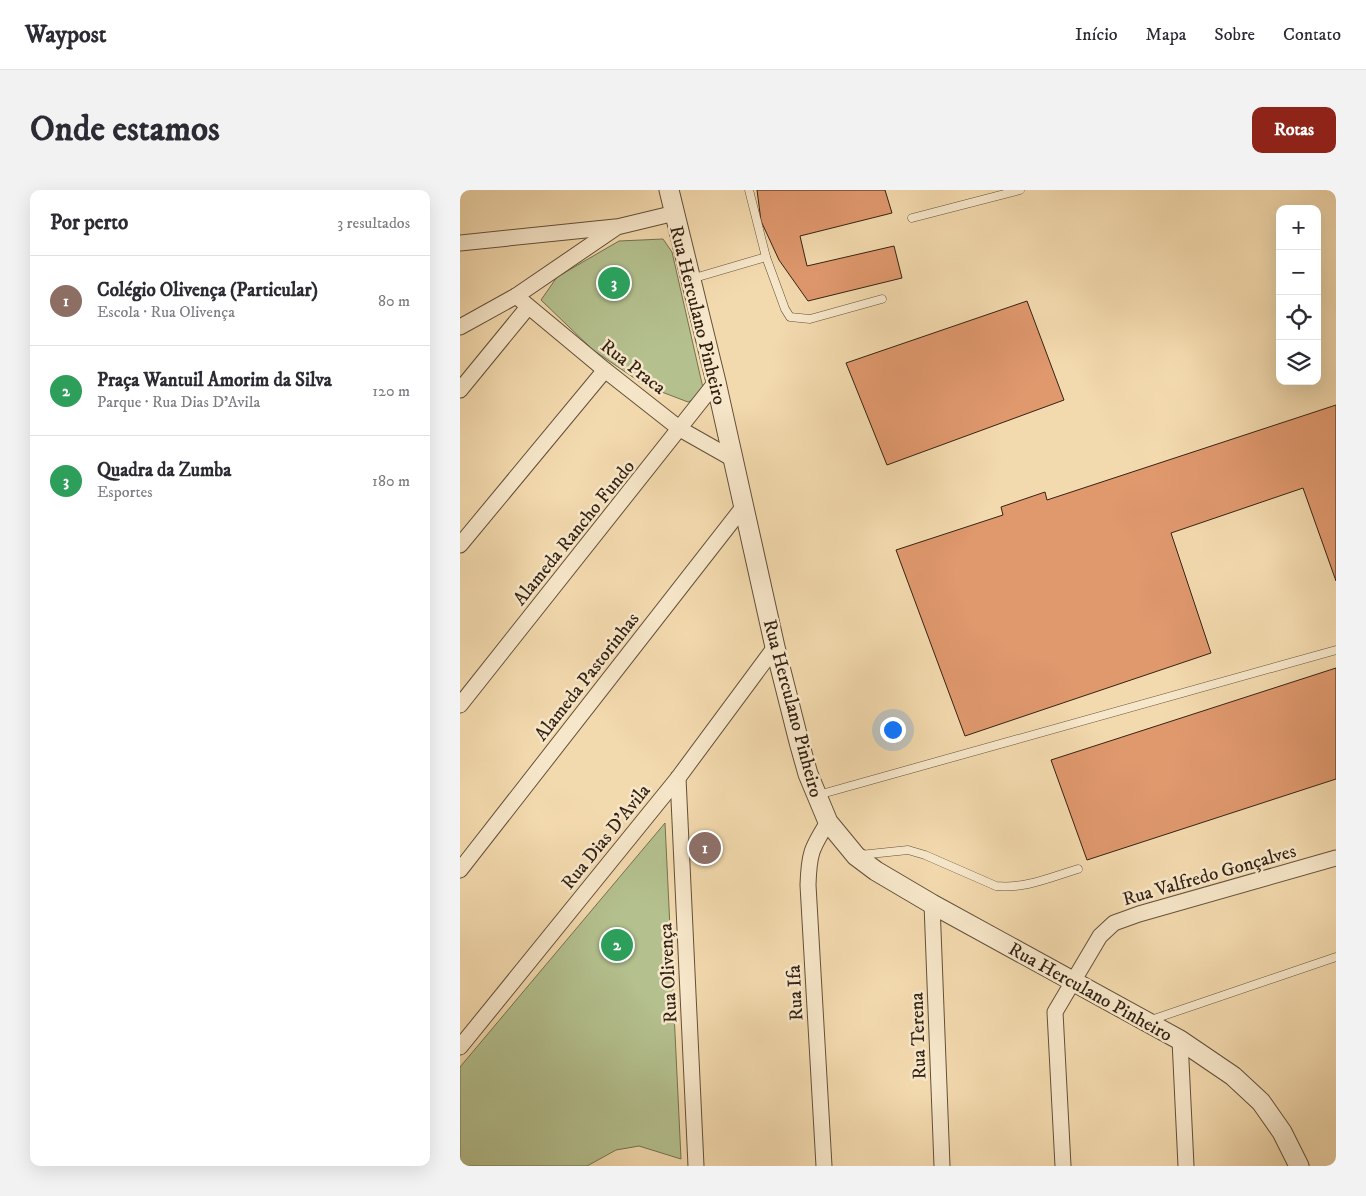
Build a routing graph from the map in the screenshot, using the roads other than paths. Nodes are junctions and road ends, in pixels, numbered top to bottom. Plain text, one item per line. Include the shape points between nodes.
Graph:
1 (669, 190) edge
2 (749, 190) edge
3 (1020, 190) edge
4 (675, 213) junction
5 (912, 218) dead end
6 (618, 227) junction
7 (460, 243) edge
8 (766, 257) junction
9 (691, 279) junction
10 (516, 296) junction
11 (882, 299) dead end
12 (528, 306) junction
13 (460, 326) edge
14 (605, 370) junction
15 (716, 382) junction
16 (460, 390) edge
17 (680, 429) junction
18 (733, 459) junction
19 (744, 506) junction
20 (460, 546) edge
21 (775, 647) junction
22 (1336, 650) edge
23 (460, 705) edge
24 (678, 778) junction
25 (816, 796) junction
26 (828, 822) junction
27 (856, 856) junction
28 (1336, 858) edge
29 (1078, 869) dead end
30 (460, 870) edge
31 (932, 904) junction
32 (1336, 957) edge
33 (1073, 981) junction
34 (1147, 1022) junction
35 (1180, 1040) junction
36 (460, 1047) edge
37 (696, 1166) edge
38 (824, 1166) edge
39 (942, 1166) edge
40 (1063, 1166) edge
41 (1186, 1166) edge
42 (1299, 1166) edge

1 - 4 street, Rua Herculano Pinheiro
2 - 8 lane
3 - 5 lane
4 - 6 street
4 - 9 street, Rua Herculano Pinheiro
6 - 7 street
6 - 10 street
8 - 9 lane
8 - 11 lane via 784,309 790,317 810,319
9 - 15 street, Rua Herculano Pinheiro
10 - 12 street, Rua Praca
10 - 13 street
12 - 14 street, Rua Praca
12 - 16 street
14 - 17 street, Rua Praca
14 - 20 street
15 - 17 street, Alameda Rancho Fundo
15 - 18 street, Rua Herculano Pinheiro
17 - 18 street, Rua Praca
17 - 23 street, Alameda Rancho Fundo
18 - 19 street, Rua Herculano Pinheiro
19 - 21 street, Rua Herculano Pinheiro
19 - 30 street, Alameda Pastorinhas
21 - 24 street, Rua Dias D'Avila
21 - 25 street, Rua Herculano Pinheiro
22 - 25 lane
24 - 36 street, Rua Dias D'Avila
24 - 37 street, Rua Olivença
25 - 26 street, Rua Herculano Pinheiro
26 - 27 street, Rua Herculano Pinheiro
26 - 38 street, Rua Ifa via 809,859 808,886
27 - 29 lane via 908,850 996,886 1008,887 1027,885
27 - 31 street, Rua Herculano Pinheiro
28 - 33 street, Rua Valfredo Gonçalves via 1114,923 1100,936
31 - 33 street, Rua Herculano Pinheiro
31 - 39 street, Rua Terena
32 - 34 lane
33 - 34 street, Rua Herculano Pinheiro
33 - 40 street, Rua Valfredo Gonçalves via 1055,1012
34 - 35 street, Rua Herculano Pinheiro
35 - 41 street
35 - 42 street, Rua Herculano Pinheiro via 1233,1076 1261,1102 1282,1132

